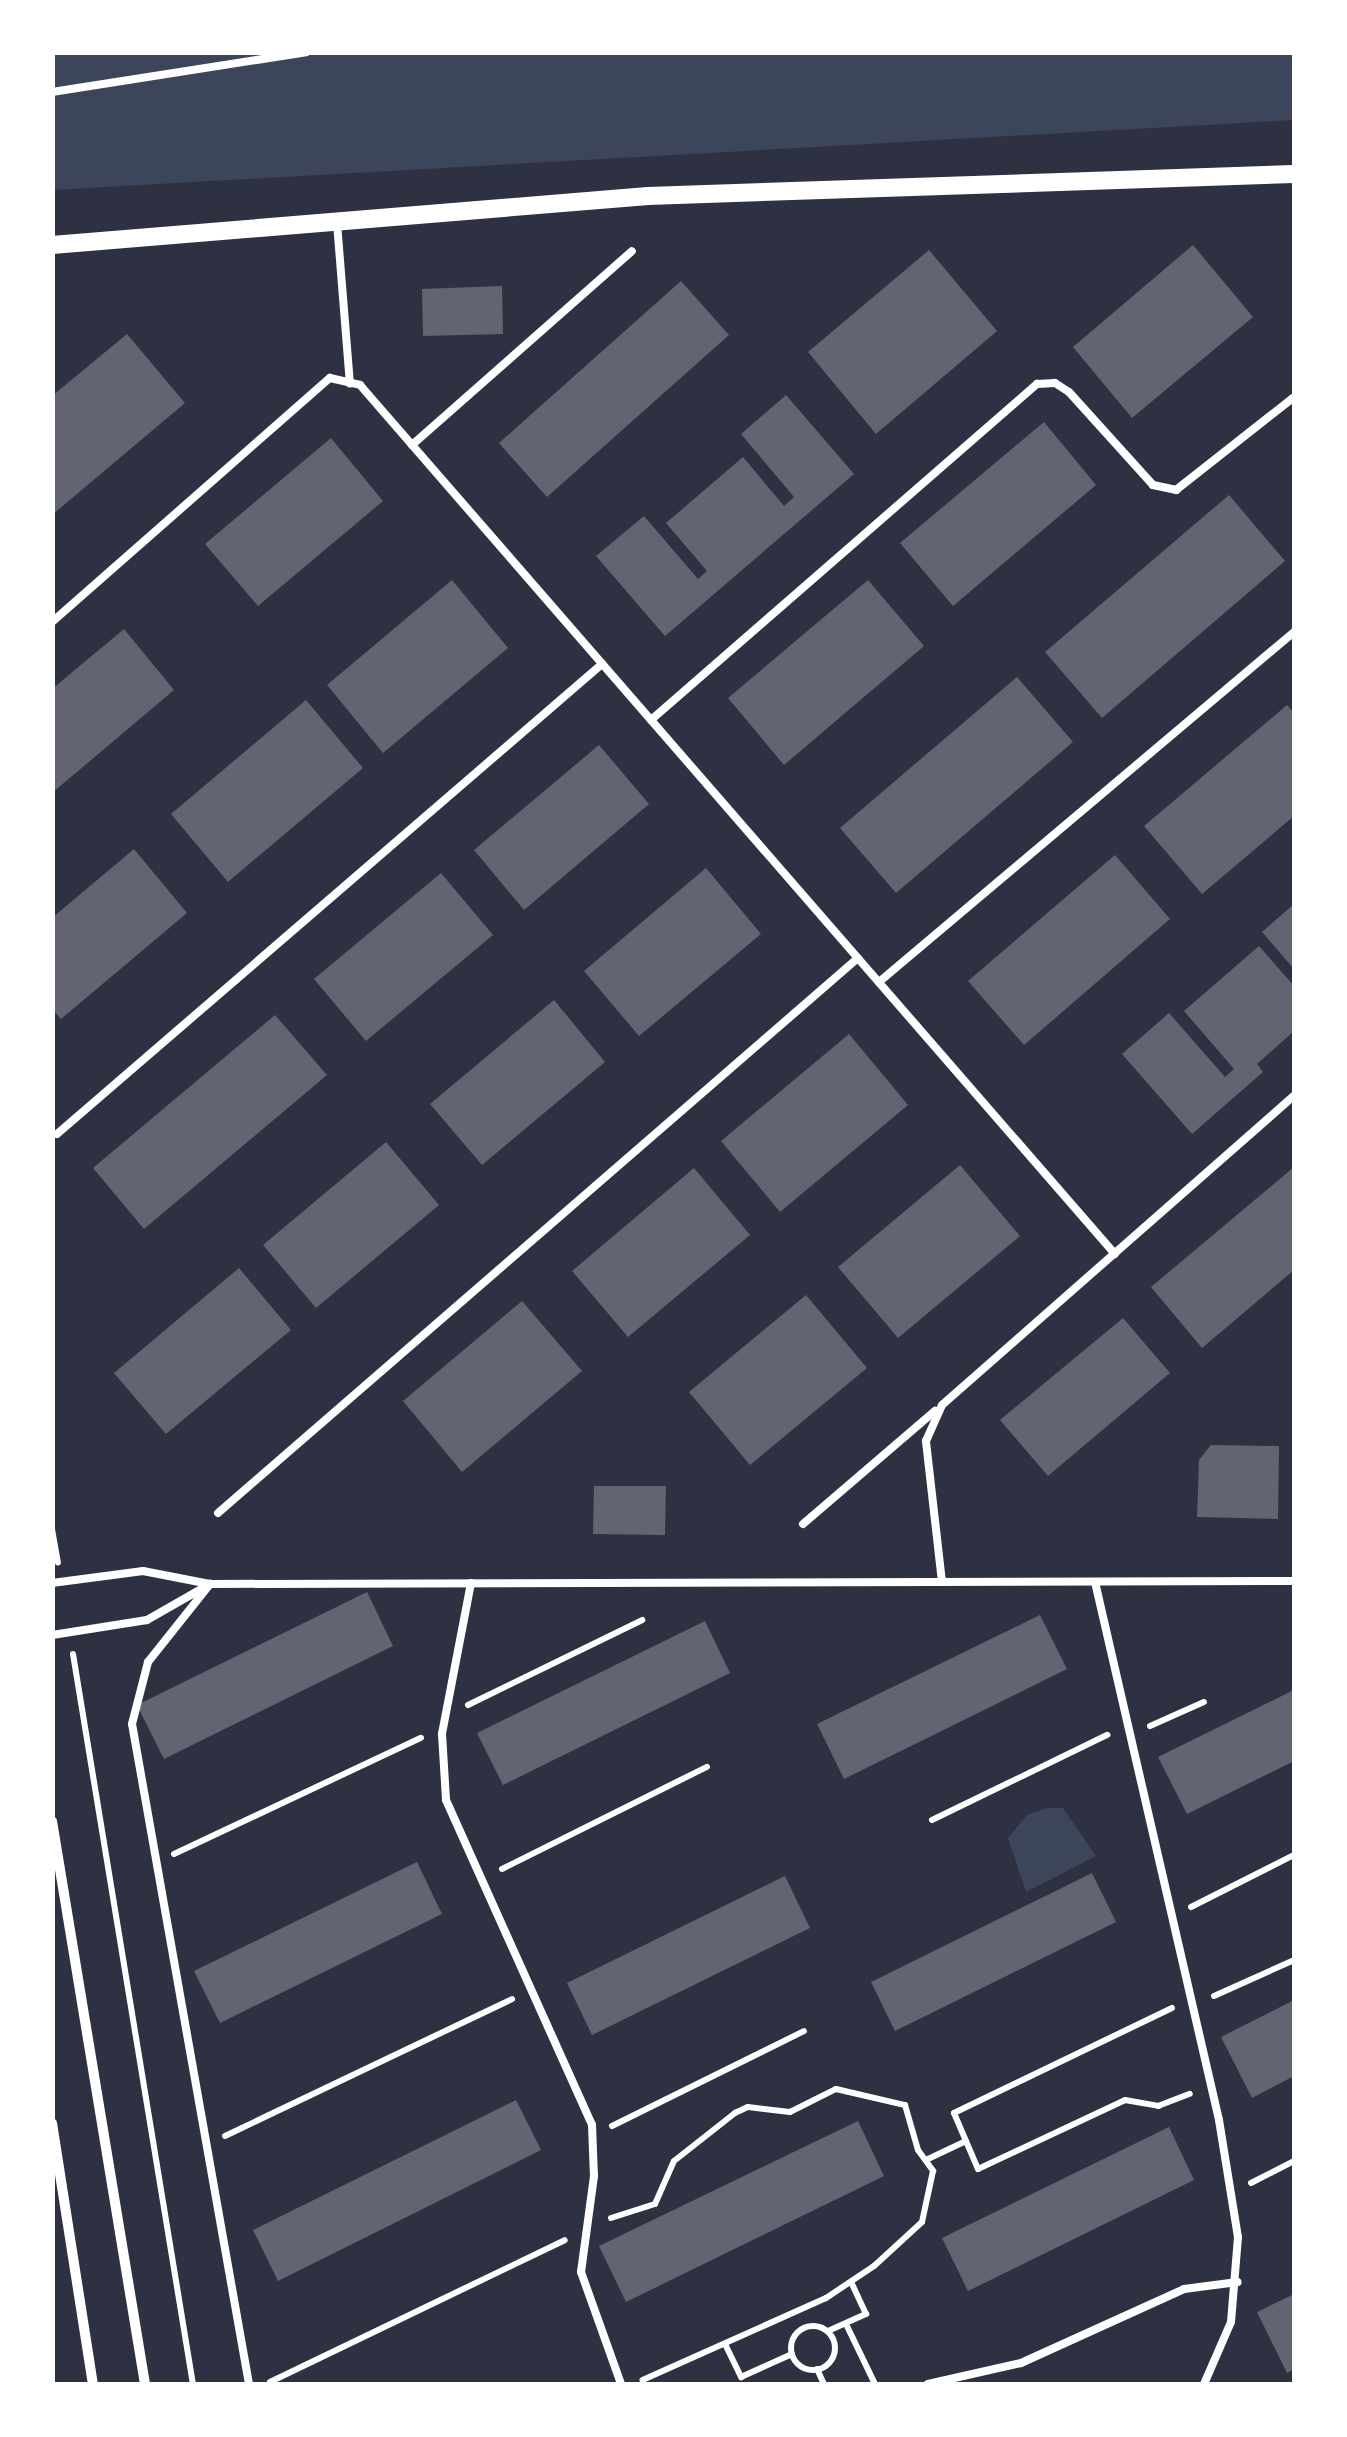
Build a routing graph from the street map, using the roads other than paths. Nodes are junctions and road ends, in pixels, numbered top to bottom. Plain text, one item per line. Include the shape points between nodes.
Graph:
1 (306, 52) edge
2 (52, 92) edge
3 (1294, 174) edge
4 (337, 222) junction
5 (52, 245) edge
6 (632, 251) dead end
7 (350, 383) junction
8 (1294, 396) edge
9 (412, 446) junction
10 (52, 622) edge
11 (1294, 632) edge
12 (602, 664) junction
13 (651, 720) junction
14 (858, 958) junction
15 (879, 982) junction
16 (1294, 1096) edge
17 (57, 1134) dead end
18 (1115, 1254) junction
19 (942, 1405) junction
20 (218, 1513) dead end
21 (804, 1524) dead end
22 (1294, 1581) edge
23 (57, 1582) edge
24 (942, 1582) junction
25 (1095, 1582) junction
26 (471, 1583) junction
27 (210, 1584) junction
28 (52, 1635) edge
29 (52, 1821) edge
30 (52, 2122) edge
31 (1238, 2282) junction
32 (92, 2384) edge
33 (145, 2384) edge
34 (248, 2384) edge
35 (621, 2384) edge
36 (928, 2384) edge
37 (1204, 2384) edge

1 - 2 lane
3 - 4 street via 648,196
4 - 5 street
4 - 7 lane
6 - 9 lane
7 - 9 lane via 360,385
7 - 10 lane via 330,378
8 - 13 lane via 1176,490 1153,485 1069,392 1055,382 1037,384
9 - 12 lane
11 - 15 lane
12 - 13 lane
12 - 17 lane
13 - 14 lane
14 - 15 lane
14 - 20 lane
15 - 18 lane
16 - 18 lane
18 - 19 lane
19 - 21 lane
19 - 24 lane via 926,1441
22 - 25 lane
23 - 27 lane via 143,1570
24 - 25 lane
24 - 26 lane
25 - 31 lane via 1211,2086 1230,2186
26 - 27 lane
26 - 35 lane via 442,1734 446,1800 593,2135 581,2272
27 - 28 lane via 147,1620
27 - 34 lane via 148,1662 134,1694 132,1724
29 - 33 street
30 - 32 street
31 - 36 lane via 1184,2289 1021,2363
31 - 37 lane via 1231,2322

